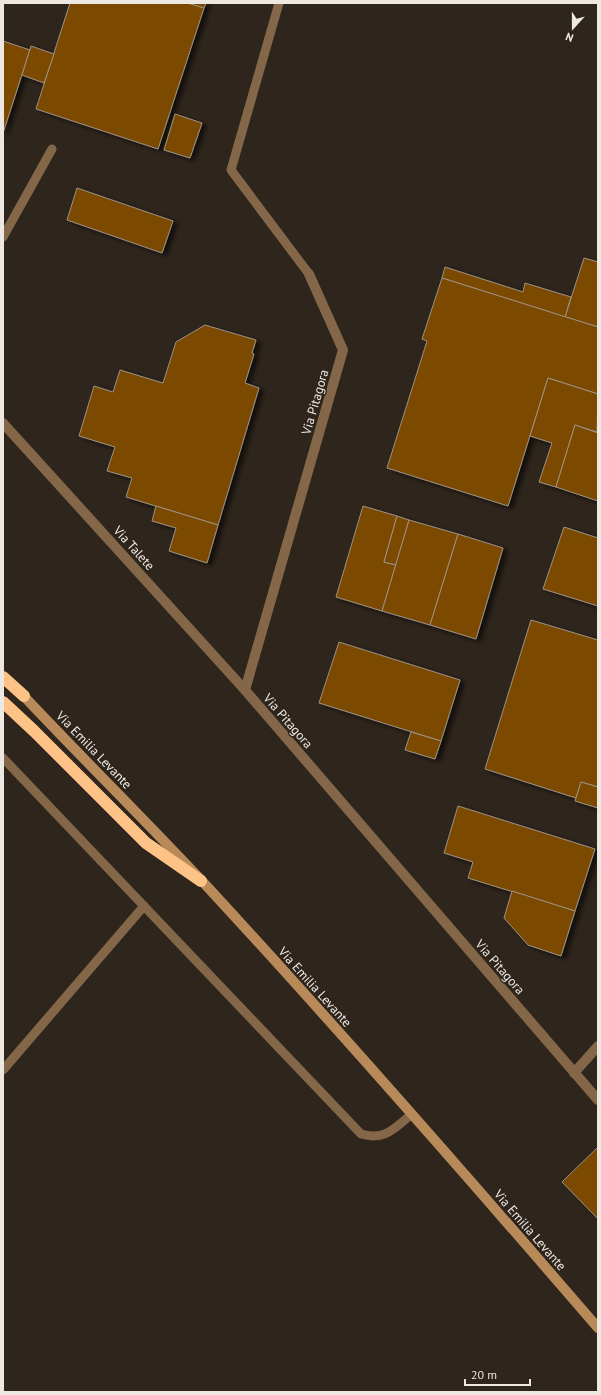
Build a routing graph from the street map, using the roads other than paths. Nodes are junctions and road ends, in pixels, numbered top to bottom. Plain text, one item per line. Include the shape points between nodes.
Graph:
1 (279, 3) edge
2 (52, 149) dead end
3 (3, 237) edge
4 (309, 274) joint
5 (3, 423) edge
6 (3, 673) edge
7 (3, 677) edge
8 (245, 690) junction
9 (24, 696) junction
10 (3, 702) edge
11 (3, 758) edge
12 (201, 881) junction
13 (144, 906) junction
14 (598, 1046) edge
15 (3, 1070) edge
16 (574, 1073) junction
17 (598, 1100) edge
18 (412, 1114) junction
19 (598, 1328) edge

1 - 4 lane via 231,170
2 - 3 lane
4 - 8 street, Via Pitagora via 343,350
5 - 8 street, Via Talete
6 - 9 main road, Via Emilia Levante
7 - 9 highway
8 - 16 street, Via Pitagora
9 - 12 main road, Via Emilia Levante
10 - 12 highway via 146,843
11 - 13 lane
12 - 18 main road, Via Emilia Levante
13 - 15 lane
13 - 18 lane via 361,1134 385,1135
14 - 16 street
16 - 17 street, Via Pitagora
18 - 19 main road, Via Emilia Levante

